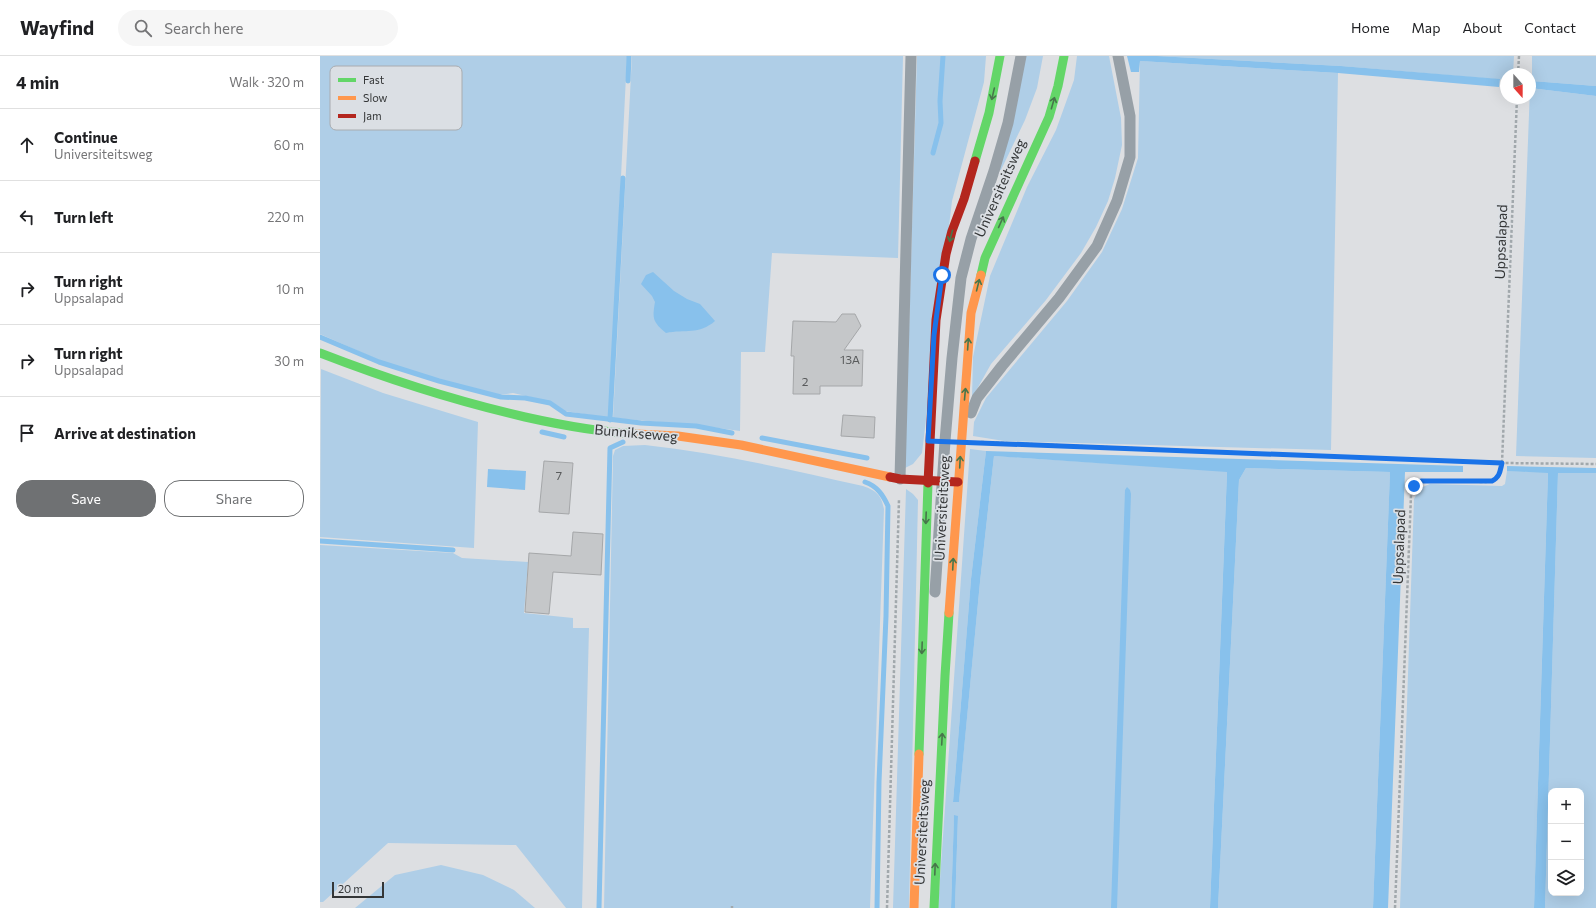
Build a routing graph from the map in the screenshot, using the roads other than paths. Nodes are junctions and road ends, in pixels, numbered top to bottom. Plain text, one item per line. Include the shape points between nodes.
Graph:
1 (911, 56) edge
2 (1000, 56) edge
3 (1021, 56) edge
4 (1064, 56) edge
5 (1118, 56) edge
6 (320, 353) edge
7 (928, 441) junction
8 (945, 441) junction
9 (964, 442) junction
10 (900, 479) junction
11 (928, 480) junction
12 (942, 481) junction
13 (958, 482) junction
14 (914, 908) edge
15 (924, 908) edge
16 (934, 908) edge

1 - 10 lane
2 -> 7 main road, Universiteitsweg via 989,113 952,231 942,275 934,335
3 - 8 lane, Universiteitsweg via 1008,123 961,278
9 -> 4 main road, Universiteitsweg via 971,313 983,265 1049,117
5 - 9 lane via 1130,116 1130,157 1117,201 1097,246 1060,298 977,398
6 - 10 main road, Bunnikseweg via 393,380 478,406 543,421 610,433 678,436 741,445
7 - 8 lane
7 - 11 main road, Universiteitsweg
8 - 9 lane
8 - 12 lane, Universiteitsweg
13 -> 9 main road, Universiteitsweg
10 - 11 main road, Bunnikseweg
11 - 12 main road, Bunnikseweg
11 -> 14 main road, Universiteitsweg
12 - 13 main road, Bunnikseweg
12 - 15 lane, Universiteitsweg via 935,583
16 -> 13 main road, Universiteitsweg via 945,676

